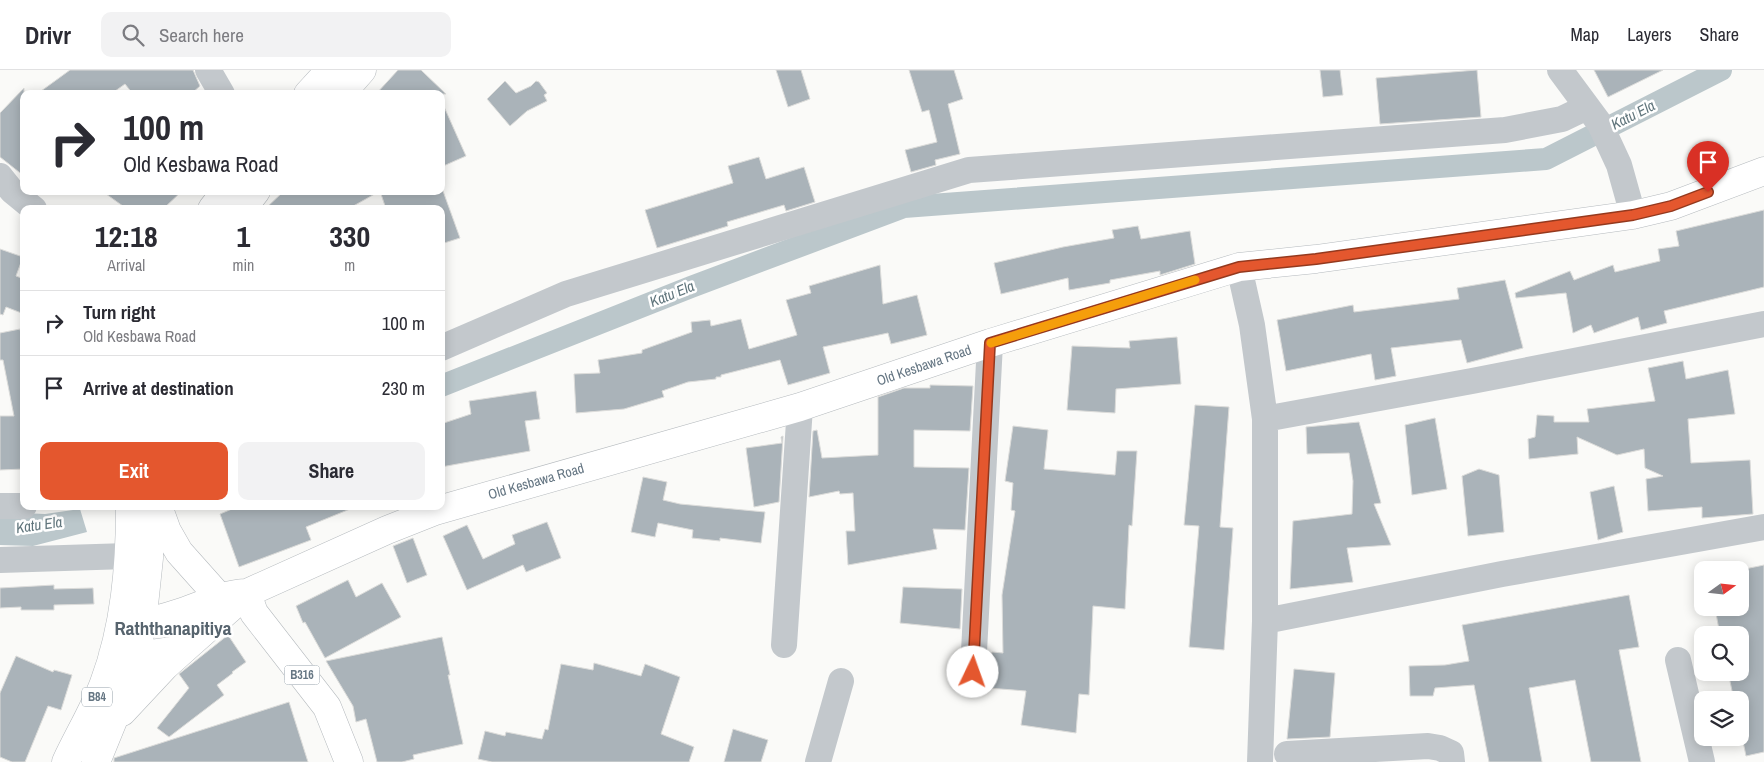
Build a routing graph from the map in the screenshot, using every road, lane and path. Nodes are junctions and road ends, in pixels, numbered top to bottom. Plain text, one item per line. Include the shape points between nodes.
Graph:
1 (208, 70) edge
2 (330, 70) edge
3 (362, 70) edge
4 (1560, 70) edge
5 (220, 90) edge
6 (312, 90) edge
7 (344, 90) edge
8 (1593, 115) junction
9 (1764, 170) edge
10 (0, 176) edge
11 (223, 195) edge
12 (253, 195) edge
13 (29, 205) edge
14 (215, 205) edge
15 (245, 205) edge
16 (1633, 215) junction
17 (1239, 267) junction
18 (1764, 324) edge
19 (990, 343) junction
20 (445, 346) edge
21 (800, 407) junction
22 (1265, 419) junction
23 (0, 506) edge
24 (20, 506) edge
25 (445, 508) edge
26 (130, 510) edge
27 (150, 510) edge
28 (159, 510) edge
29 (439, 510) edge
30 (1764, 527) edge
31 (128, 556) junction
32 (0, 560) edge
33 (247, 593) junction
34 (220, 598) junction
35 (1265, 621) junction
36 (131, 626) junction
37 (784, 645) dead end
38 (184, 649) junction
39 (124, 655) junction
40 (1678, 660) dead end
41 (973, 672) dead end
42 (840, 681) dead end
43 (113, 722) junction
44 (1287, 754) dead end
45 (66, 762) edge
46 (96, 762) edge
47 (349, 762) edge
48 (818, 762) edge
49 (1260, 762) edge
50 (1452, 762) edge
51 (1702, 762) edge

1 - 5 street
2 - 6 main road
3 - 7 main road
4 - 8 street
8 - 16 street via 1619,165
8 - 20 street via 1505,130 969,170 566,294
9 - 16 main road, Old Kesbawa Road via 1671,206
10 - 13 street
11 - 14 main road
12 - 15 main road
16 - 17 main road, Old Kesbawa Road
17 - 19 main road, Old Kesbawa Road
17 - 22 street via 1252,325
18 - 22 street
19 - 21 main road, Old Kesbawa Road
19 - 41 street
21 - 25 main road, Old Kesbawa Road
21 - 37 street
22 - 35 street
23 - 24 street
26 - 31 main road, B84
27 - 36 main road, B84 via 149,558
28 - 34 main road via 179,552
29 - 33 main road, Old Kesbawa Road
30 - 35 street
31 - 32 street
31 - 36 main road, B84
33 - 34 main road, Old Kesbawa Road
33 - 38 main road, Old Kesbawa Road
33 - 47 main road, B316 via 254,613 327,707
34 - 36 main road, Old Kesbawa Road
35 - 49 street
36 - 39 main road, B84
38 - 39 main road
38 - 43 main road, Old Kesbawa Road
39 - 43 main road, B84 via 125,691
39 - 45 main road, B84 via 104,683
40 - 51 street
42 - 48 street
43 - 46 main road, B84
44 - 50 street via 1428,746 1451,753

